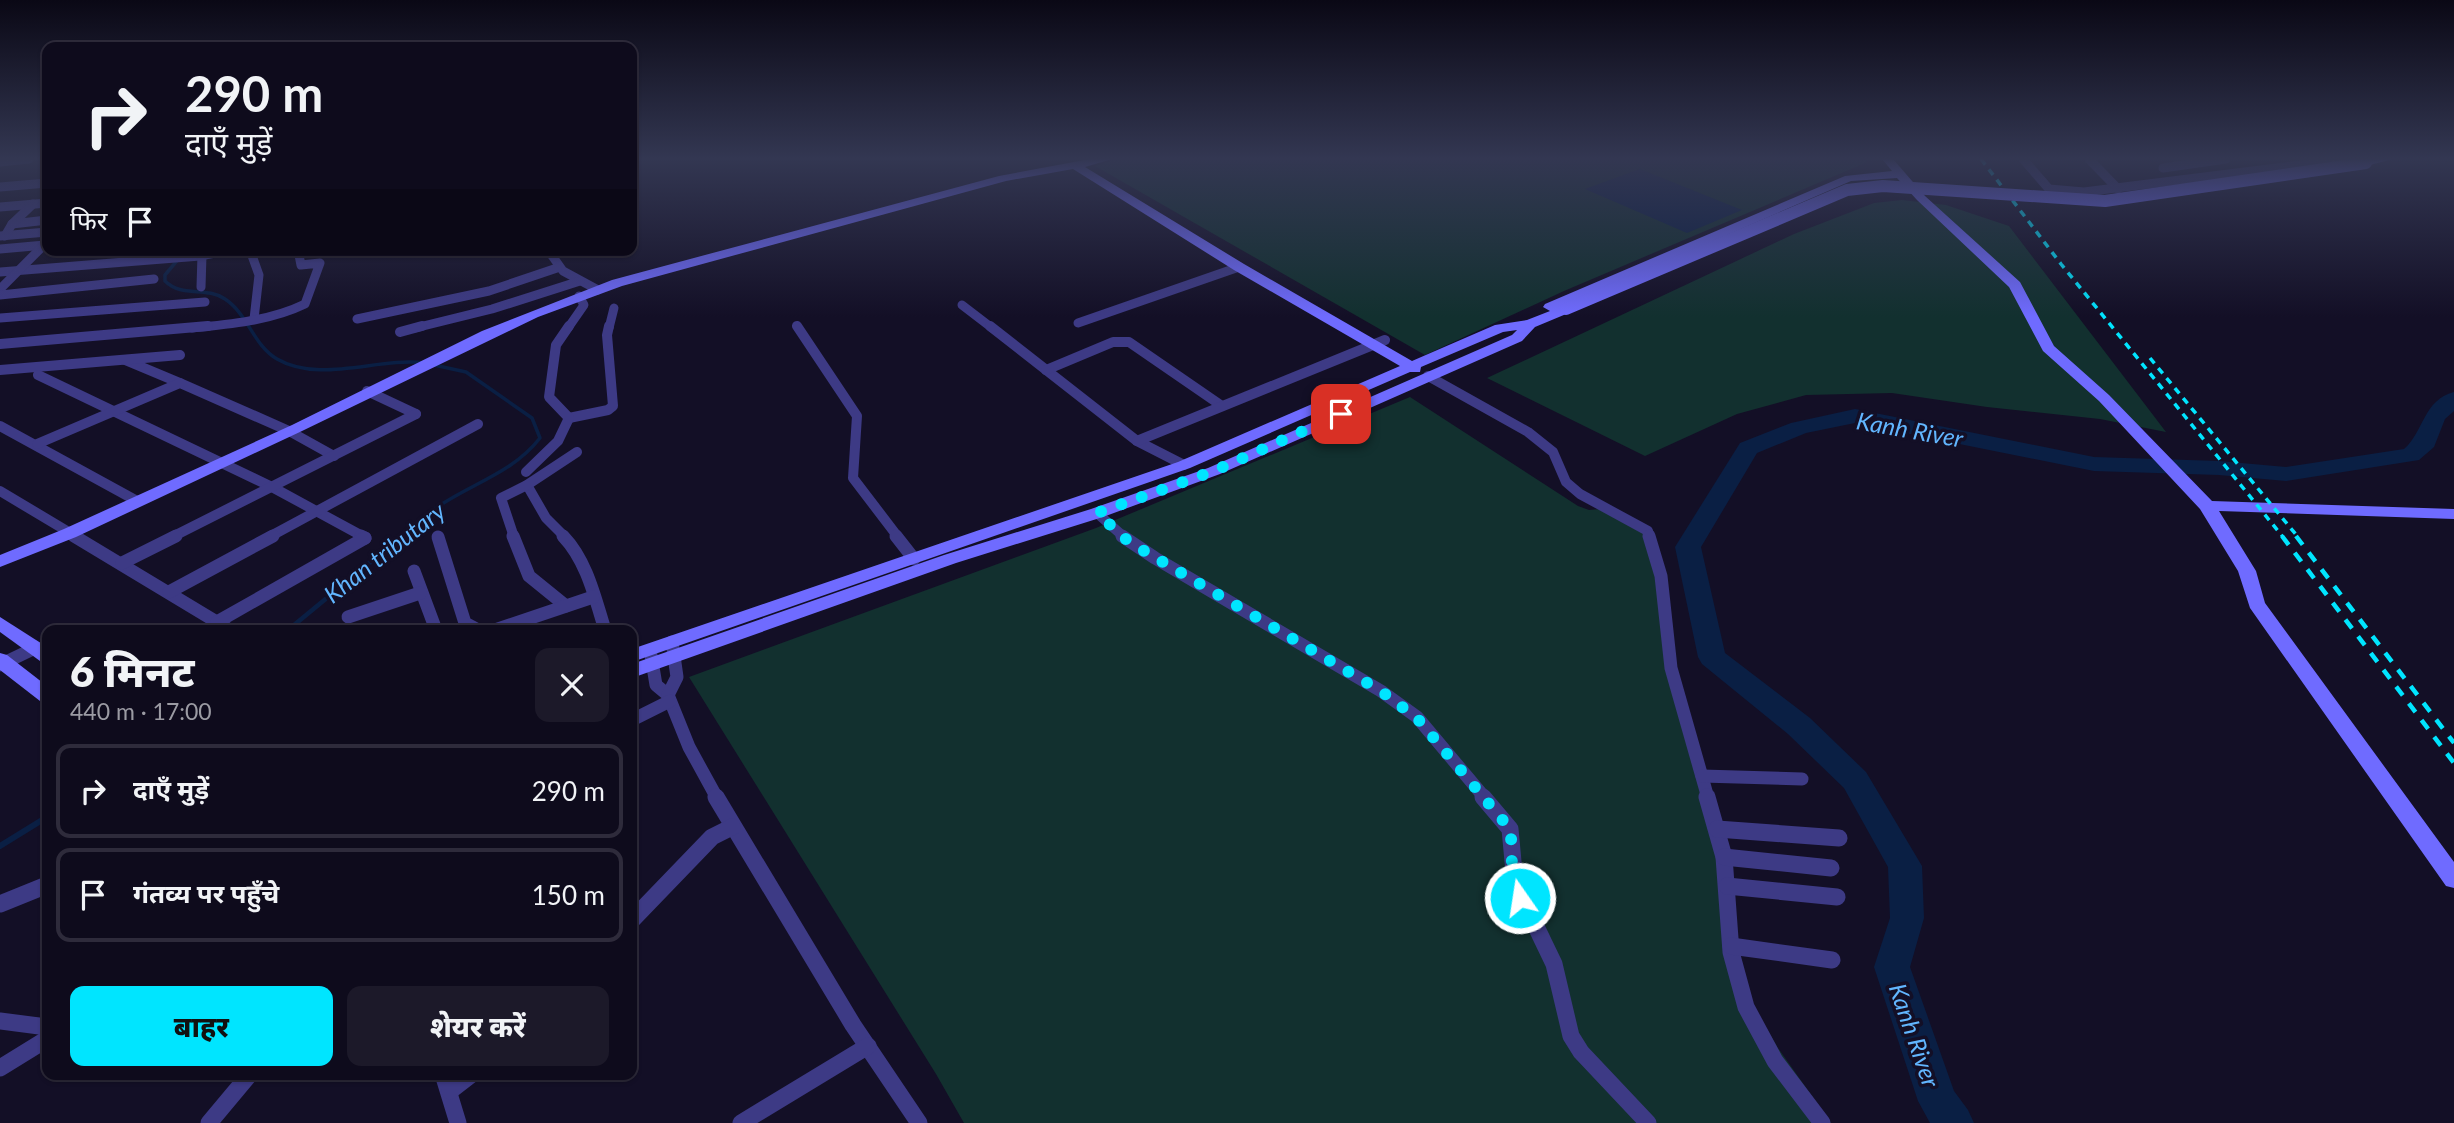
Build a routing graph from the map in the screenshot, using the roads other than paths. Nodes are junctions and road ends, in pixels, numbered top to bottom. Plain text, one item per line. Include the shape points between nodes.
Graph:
1 (28, 211) edge
2 (882, 211) edge
3 (1151, 211) edge
4 (1161, 211) edge
5 (1771, 211) edge
6 (1796, 211) edge
7 (1935, 211) edge
8 (42, 220) edge
9 (12, 223) junction
10 (42, 232) edge
11 (2, 236) edge
12 (42, 245) edge
13 (0, 249) edge
14 (42, 249) edge
15 (202, 256) joint
16 (252, 256) edge
17 (299, 256) edge
18 (551, 256) edge
19 (166, 258) joint
20 (1238, 267) junction
21 (556, 268) junction
22 (18, 271) junction
23 (0, 272) edge
24 (154, 279) dead end
25 (580, 281) junction
26 (201, 287) dead end
27 (0, 289) edge
28 (598, 290) junction
29 (0, 295) edge
30 (579, 296) junction
31 (205, 302) dead end
32 (962, 305) dead end
33 (614, 308) dead end
34 (0, 318) edge
35 (357, 319) dead end
36 (248, 321) junction
37 (1078, 323) dead end
38 (1530, 324) junction
39 (797, 326) dead end
40 (1500, 328) junction
41 (400, 332) dead end
42 (1378, 343) junction
43 (0, 344) edge
44 (180, 355) dead end
45 (123, 359) junction
46 (1427, 368) junction
47 (0, 370) edge
48 (1046, 370) junction
49 (38, 375) dead end
50 (180, 383) junction
51 (367, 391) junction
52 (1222, 406) junction
53 (116, 410) junction
54 (569, 418) junction
55 (478, 424) dead end
56 (0, 426) edge
57 (289, 431) junction
58 (1137, 441) junction
59 (37, 444) junction
60 (577, 452) dead end
61 (334, 456) junction
62 (219, 463) junction
63 (1184, 465) junction
64 (526, 479) junction
65 (272, 487) junction
66 (0, 491) edge
67 (136, 501) junction
68 (2207, 506) junction
69 (318, 512) junction
70 (1097, 513) junction
71 (2454, 514) edge
72 (70, 533) junction
73 (438, 537) dead end
74 (914, 559) junction
75 (2, 562) edge
76 (122, 563) junction
77 (414, 571) dead end
78 (169, 592) junction
79 (420, 593) junction
80 (593, 597) junction
81 (566, 606) junction
82 (348, 617) dead end
83 (218, 622) junction
84 (0, 623) edge
85 (222, 625) edge
86 (434, 625) edge
87 (470, 625) edge
88 (510, 625) edge
89 (603, 625) edge
90 (673, 649) junction
91 (41, 652) edge
92 (637, 656) edge
93 (652, 657) junction
94 (1, 663) edge
95 (637, 668) edge
96 (42, 692) edge
97 (669, 698) junction
98 (637, 717) edge
99 (1702, 776) junction
100 (1802, 779) dead end
101 (733, 827) junction
102 (1717, 829) junction
103 (1839, 838) dead end
104 (1724, 857) junction
105 (1831, 868) dead end
106 (2454, 879) edge
107 (1727, 886) junction
108 (42, 887) edge
109 (1837, 897) dead end
110 (0, 904) edge
111 (637, 915) edge
112 (1731, 946) junction
113 (1832, 960) dead end
114 (0, 1021) edge
115 (42, 1026) edge
116 (42, 1042) edge
117 (868, 1046) junction
118 (0, 1068) edge
119 (245, 1080) edge
120 (446, 1083) edge
121 (209, 1123) edge
122 (458, 1123) edge
123 (741, 1123) edge
124 (919, 1123) edge
125 (1648, 1123) edge
126 (1822, 1123) edge

1 - 9 street
2 - 28 street
3 - 20 street
4 - 42 street
5 - 40 street
6 - 38 street, bridge
7 - 68 street via 2015,285 2048,348
8 - 9 street
9 - 11 street
10 - 11 street
12 - 13 street
14 - 22 street
15 - 19 street
15 - 26 street
16 - 36 street via 259,275
17 - 36 street via 301,265 320,264 305,303 294,312
18 - 21 street
19 - 22 street
20 - 37 street
20 - 42 street
21 - 25 street
21 - 35 street via 489,291
22 - 23 street
22 - 27 street
24 - 29 street
25 - 28 street
25 - 41 street
28 - 30 street
30 - 51 street
30 - 54 street via 584,305 556,345 549,389 549,397
31 - 34 street
32 - 48 street
33 - 54 street via 607,335 613,406
36 - 43 street
38 - 40 street
38 - 46 street via 1517,338
39 - 74 street via 857,416 853,478
40 - 46 street
42 - 46 street
42 - 52 street
44 - 45 street
45 - 47 street
45 - 50 street
46 - 63 street
46 - 70 street via 1214,471
46 - 99 street via 1553,452 1566,482 1580,494 1648,531 1661,576 1671,668
48 - 52 street via 1113,342 1129,342
48 - 58 street
49 - 53 street
50 - 53 street
50 - 57 street
51 - 57 street
51 - 61 street via 416,414
52 - 58 street
53 - 59 street
53 - 62 street
54 - 64 street via 558,440
55 - 69 street
56 - 59 street
57 - 61 street
57 - 62 street
58 - 63 street
59 - 67 street
60 - 64 street
61 - 65 street
62 - 65 street
62 - 67 street
63 - 74 street
64 - 80 street via 546,518 571,544
64 - 81 street via 502,498 505,516 529,576
65 - 69 street
65 - 76 street
66 - 72 street
67 - 72 street
68 - 71 street
68 - 106 street via 2247,571 2256,604
69 - 78 street
69 - 83 street via 365,538
70 - 90 street
70 - 125 street via 1129,542 1381,691 1417,718 1510,829 1515,883 1554,964 1571,1036
72 - 75 street via 48,550
72 - 76 street
73 - 87 street via 465,622
74 - 90 street
76 - 78 street
77 - 79 street
78 - 83 street
79 - 82 street
79 - 86 street
80 - 81 street
80 - 89 street
81 - 88 street
83 - 85 street
84 - 91 street
90 - 93 street
90 - 97 street via 677,677
91 - 94 street
92 - 93 street
93 - 95 street
93 - 97 street via 656,685
94 - 96 street
97 - 98 street
97 - 101 street via 689,747
99 - 100 street
99 - 102 street
101 - 111 street via 712,837
101 - 117 street
102 - 103 street
102 - 104 street
104 - 105 street
104 - 107 street
107 - 109 street
107 - 112 street
108 - 110 street
112 - 113 street
112 - 126 street via 1746,1007 1775,1060
114 - 115 street
116 - 118 street
117 - 123 street
117 - 124 street
119 - 121 street
120 - 122 street

